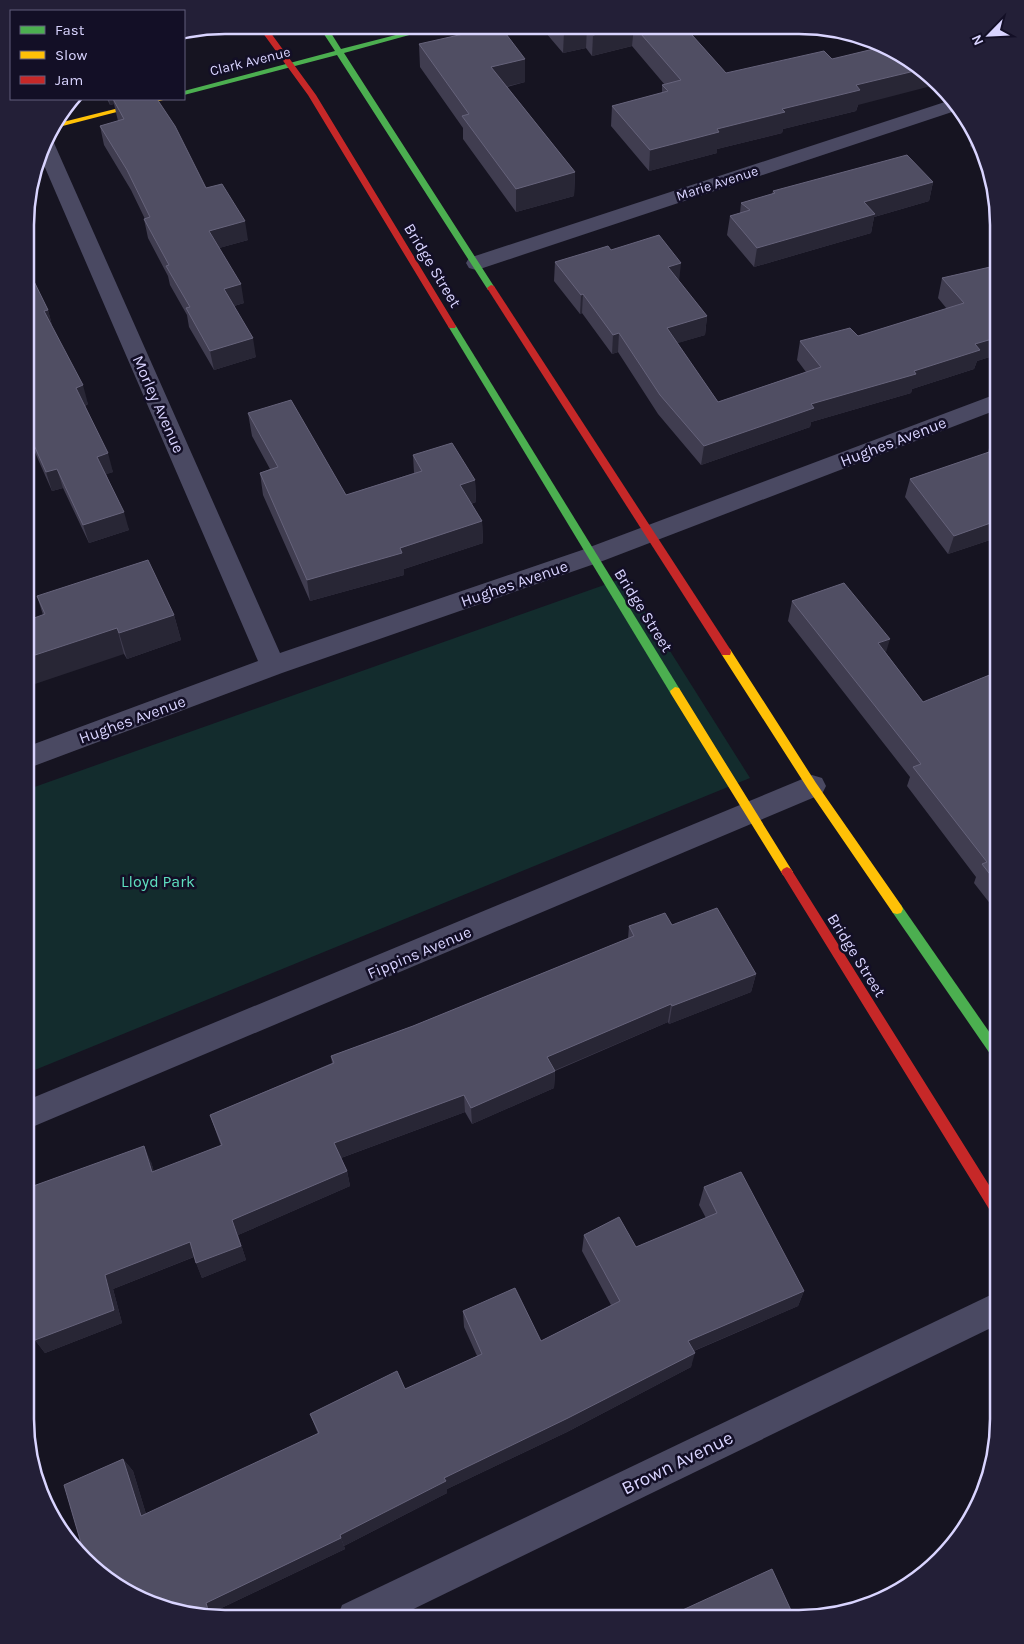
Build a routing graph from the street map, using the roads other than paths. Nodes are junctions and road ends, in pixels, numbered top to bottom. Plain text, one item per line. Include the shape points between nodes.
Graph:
1 (268, 34) edge
2 (328, 34) edge
3 (408, 34) edge
4 (340, 52) junction
5 (291, 66) junction
6 (185, 94) edge
7 (159, 100) edge
8 (949, 107) edge
9 (63, 124) edge
10 (48, 152) edge
11 (476, 262) junction
12 (990, 404) edge
13 (649, 534) junction
14 (591, 556) junction
15 (273, 666) junction
16 (34, 755) edge
17 (812, 786) junction
18 (750, 813) junction
19 (990, 1040) edge
20 (34, 1112) edge
21 (990, 1199) edge
22 (990, 1311) edge
23 (373, 1610) edge

1 - 5 main road, Bridge Street
2 - 4 main road
3 - 4 main road, Clark Avenue
4 - 5 main road, Clark Avenue
4 - 11 main road
5 - 6 main road, Clark Avenue
5 - 14 main road, Bridge Street via 312,95
7 - 9 main road
8 - 11 street, Marie Avenue
10 - 15 street, Morley Avenue
11 - 13 main road
12 - 13 street, Hughes Avenue
13 - 14 street, Hughes Avenue
13 - 17 main road
14 - 15 street, Hughes Avenue
14 - 18 main road, Bridge Street
15 - 16 street, Hughes Avenue
17 - 18 street, Fippins Avenue
17 - 19 main road
18 - 20 street, Fippins Avenue
18 - 21 main road, Bridge Street
22 - 23 street, Brown Avenue

